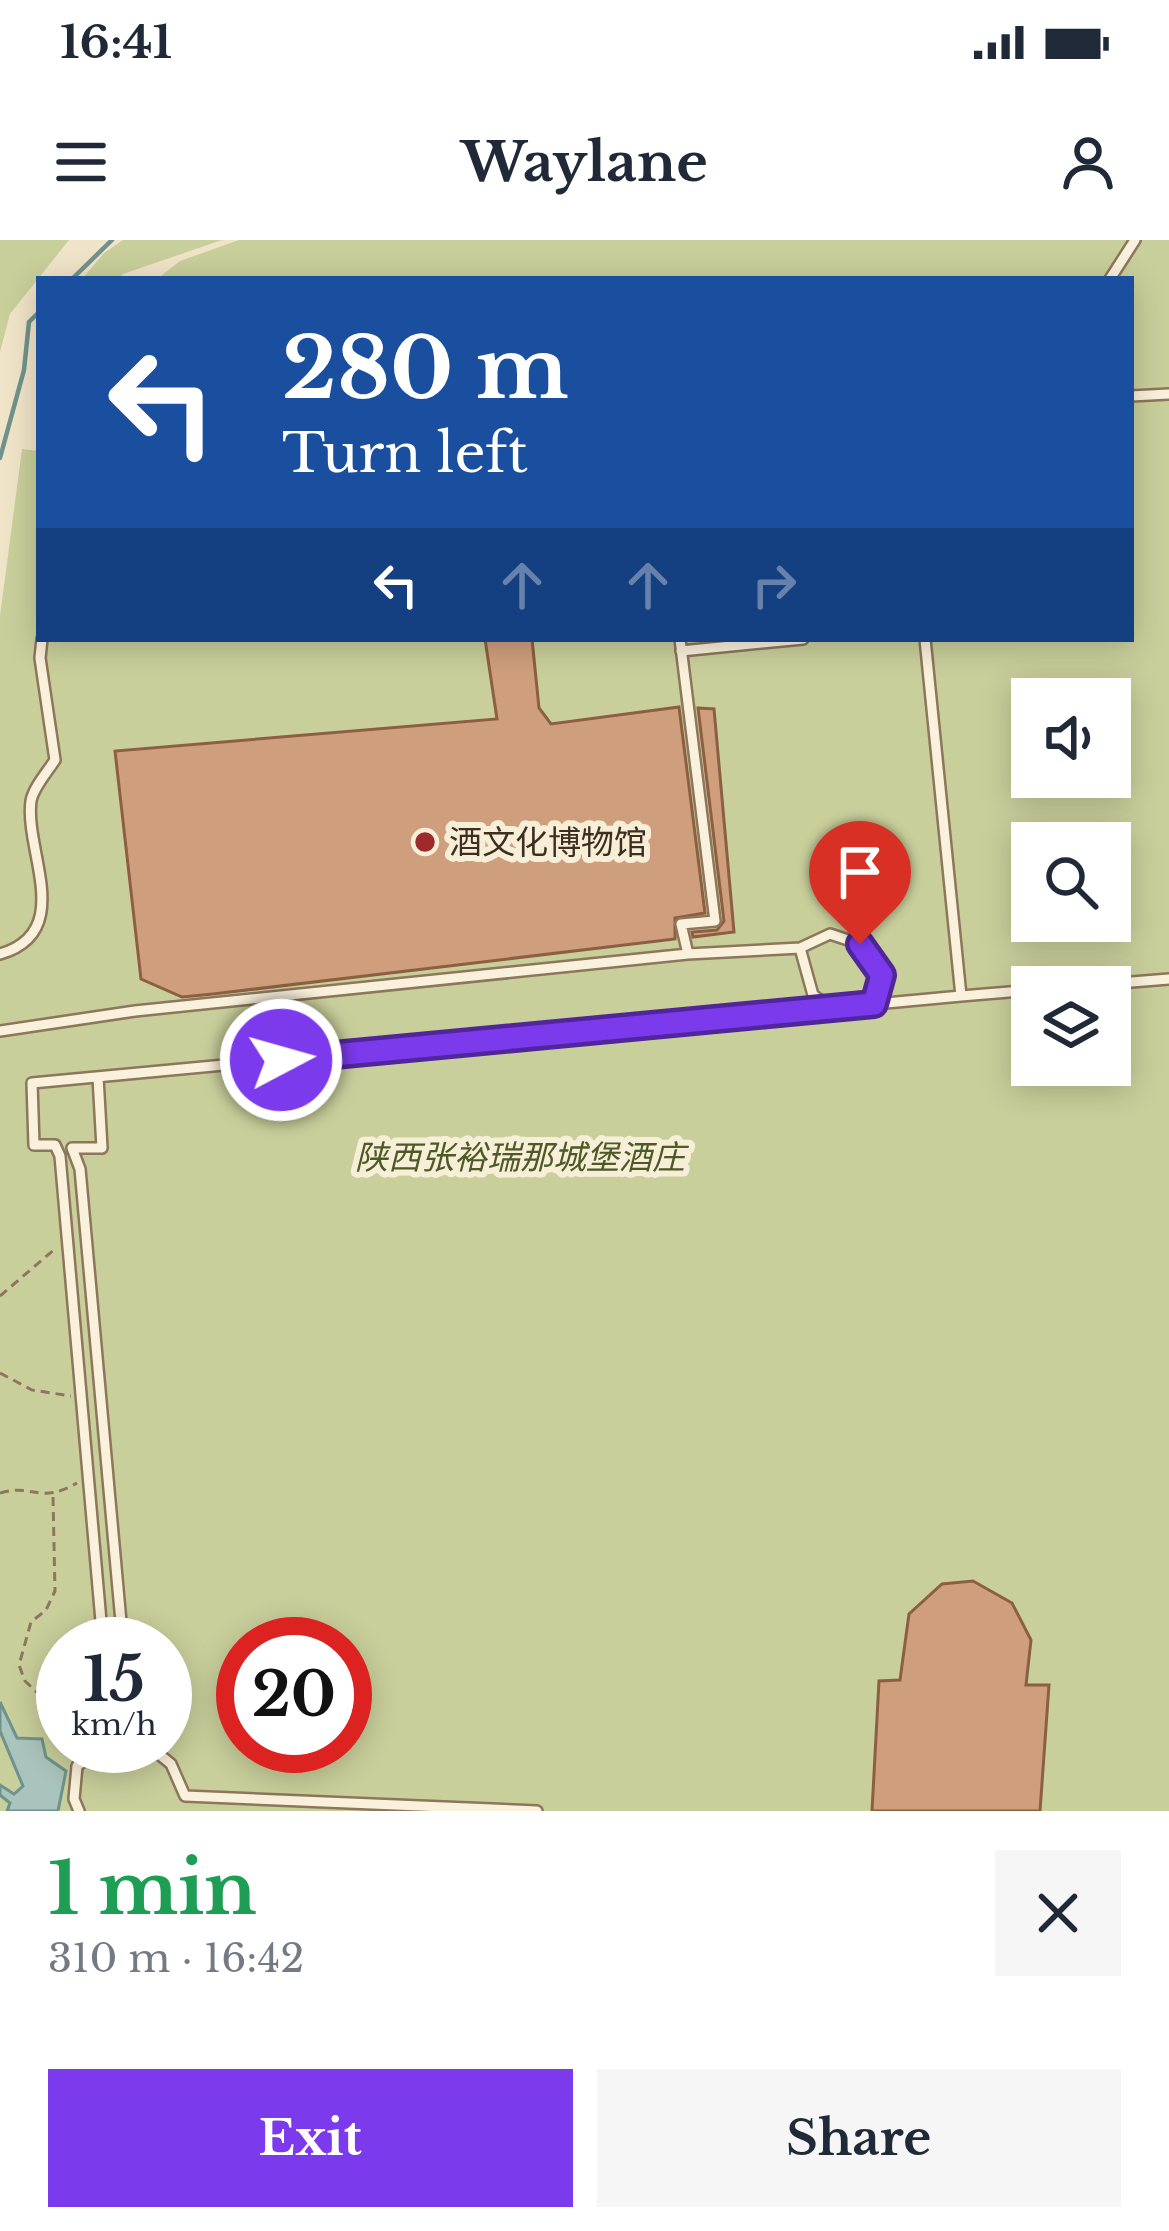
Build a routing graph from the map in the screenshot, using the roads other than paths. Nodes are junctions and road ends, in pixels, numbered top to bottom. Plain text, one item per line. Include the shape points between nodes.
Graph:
1 (1135, 240) edge
2 (1112, 276) edge
3 (1169, 394) edge
4 (1134, 396) edge
5 (42, 642) edge
6 (742, 642) edge
7 (925, 642) edge
8 (681, 645) edge
9 (800, 948) junction
10 (0, 954) edge
11 (688, 954) junction
12 (1169, 979) edge
13 (1131, 982) edge
14 (1011, 992) edge
15 (961, 996) junction
16 (874, 1004) junction
17 (831, 1008) junction
18 (0, 1031) edge
19 (98, 1077) junction
20 (101, 1617) edge
21 (121, 1617) edge
22 (76, 1773) edge
23 (175, 1773) edge
24 (185, 1796) junction
25 (79, 1811) edge
26 (177, 1811) edge
27 (537, 1811) edge

1 - 2 lane
3 - 4 lane
5 - 10 lane via 56,760 31,799 44,901 32,933
6 - 8 lane
7 - 15 lane
8 - 11 lane via 715,921 681,924
9 - 11 lane
9 - 16 lane via 830,934 860,944 882,975
9 - 17 lane via 813,995
11 - 18 lane
12 - 13 lane
14 - 15 lane
15 - 16 lane
16 - 17 lane
17 - 19 lane
19 - 20 lane via 32,1083 34,1145 55,1145 60,1156
19 - 21 lane via 102,1148 72,1148
22 - 25 lane
23 - 24 lane
24 - 26 lane
24 - 27 lane

